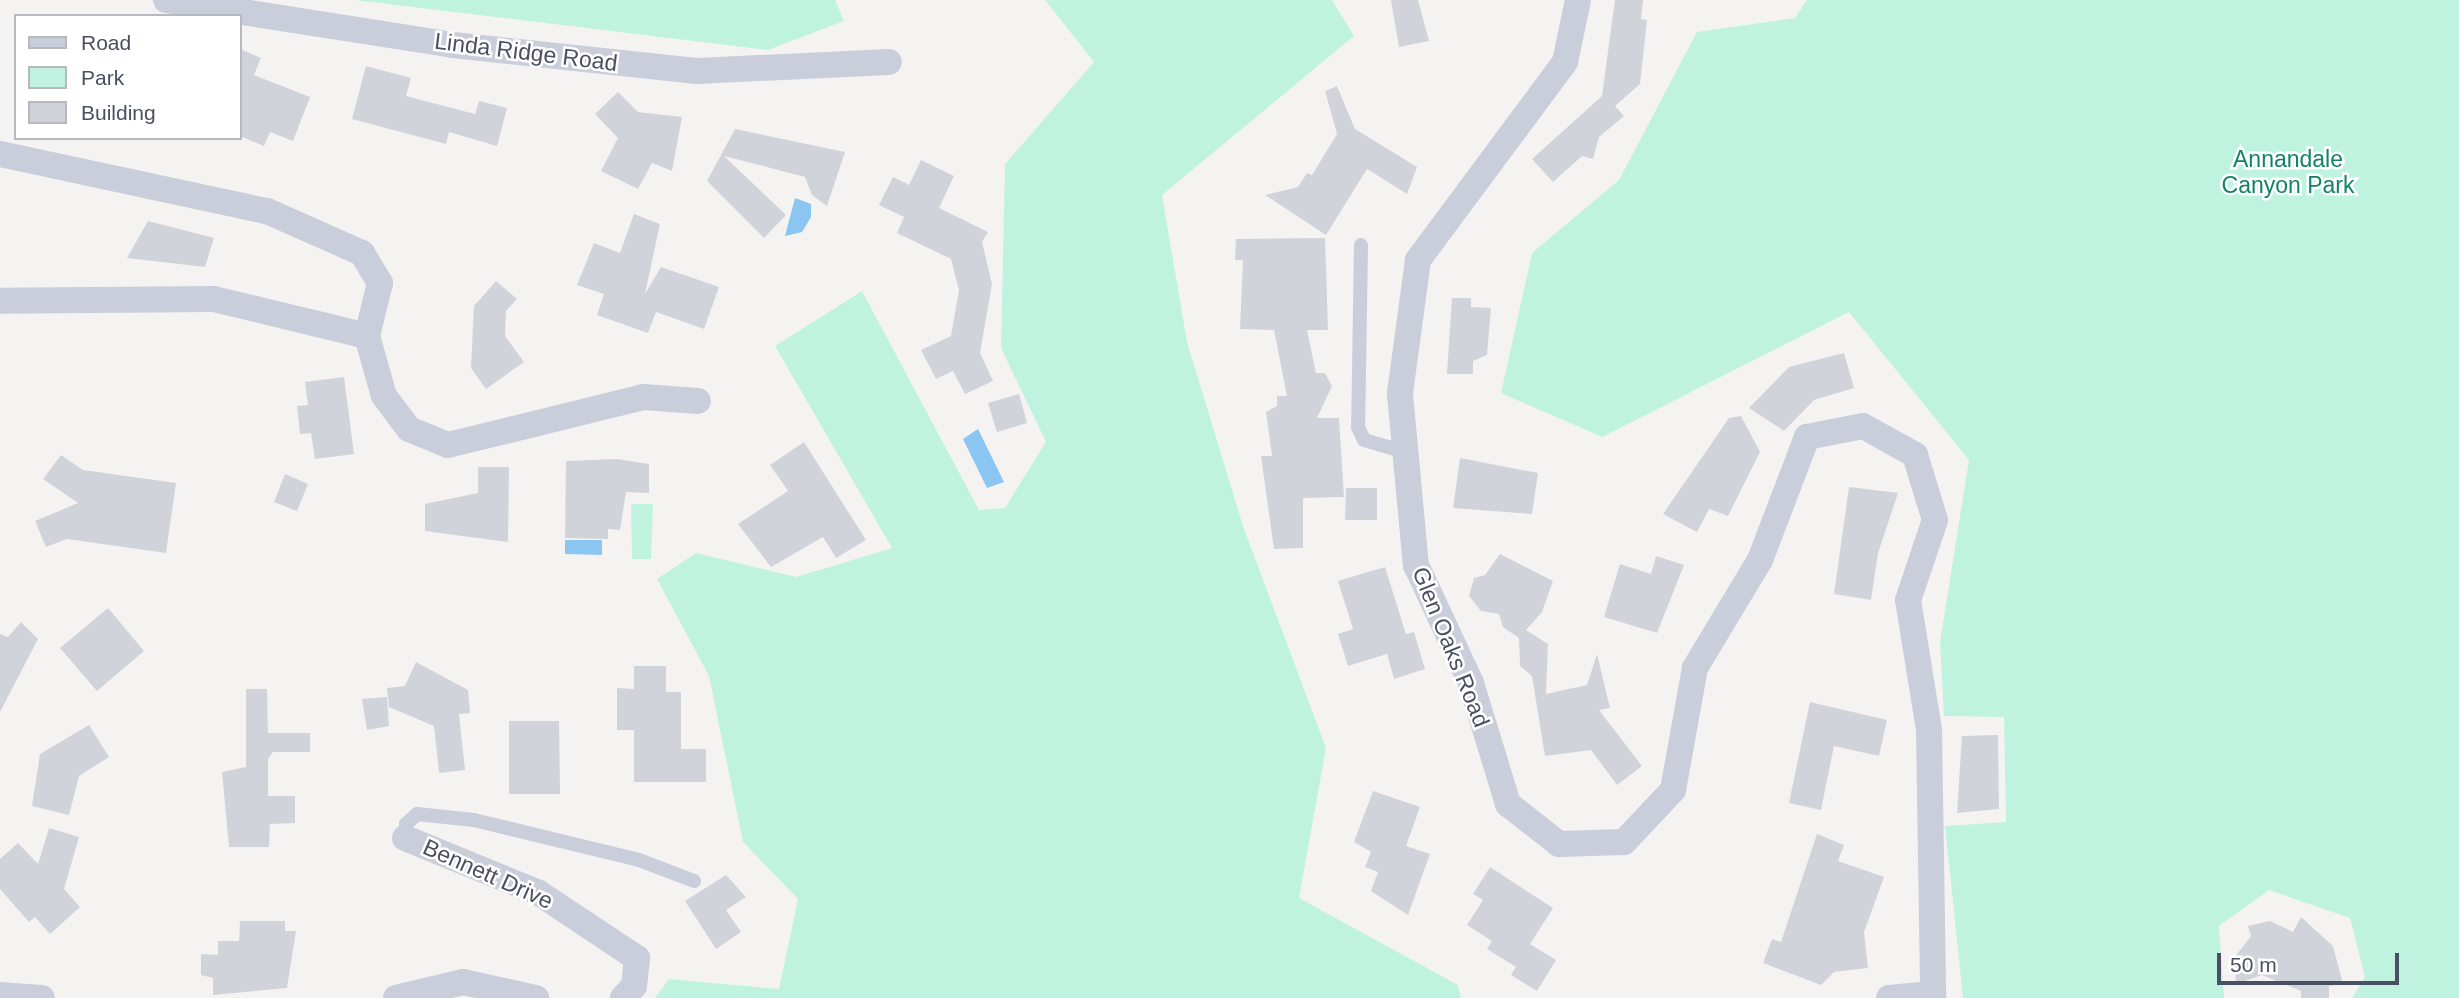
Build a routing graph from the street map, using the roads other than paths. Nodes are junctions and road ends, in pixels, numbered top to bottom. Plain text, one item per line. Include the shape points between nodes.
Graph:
1 (166, 0) edge
2 (1578, 0) edge
3 (889, 62) dead end
4 (0, 154) edge
5 (1361, 245) dead end
6 (0, 301) edge
7 (367, 336) junction
8 (698, 401) dead end
9 (1405, 452) junction
10 (405, 838) joint
11 (694, 881) dead end
12 (0, 995) edge
13 (1932, 996) edge
14 (42, 998) edge
15 (396, 998) edge
16 (536, 998) edge
17 (623, 998) edge
18 (1889, 998) edge

1 - 3 street, Linda Ridge Road via 453,45 697,71
2 - 9 street, Glen Oaks Road via 1565,62 1418,260 1400,394
4 - 7 street via 267,211 362,253 380,284
5 - 9 lane via 1358,427 1364,440
6 - 7 street via 214,299
7 - 8 street via 392,407 409,429 448,444 643,397
9 - 13 street, Glen Oaks Road via 1416,565 1471,683 1508,804 1559,844 1624,842 1673,790 1695,668 1760,561 1807,437 1863,426 1915,455 1935,520 1908,600 1929,730
10 - 11 lane via 406,824 418,814 474,820 639,860
10 - 17 street, Bennett Drive via 540,892 637,958 634,986
12 - 14 street
13 - 18 street
15 - 16 street via 463,982

